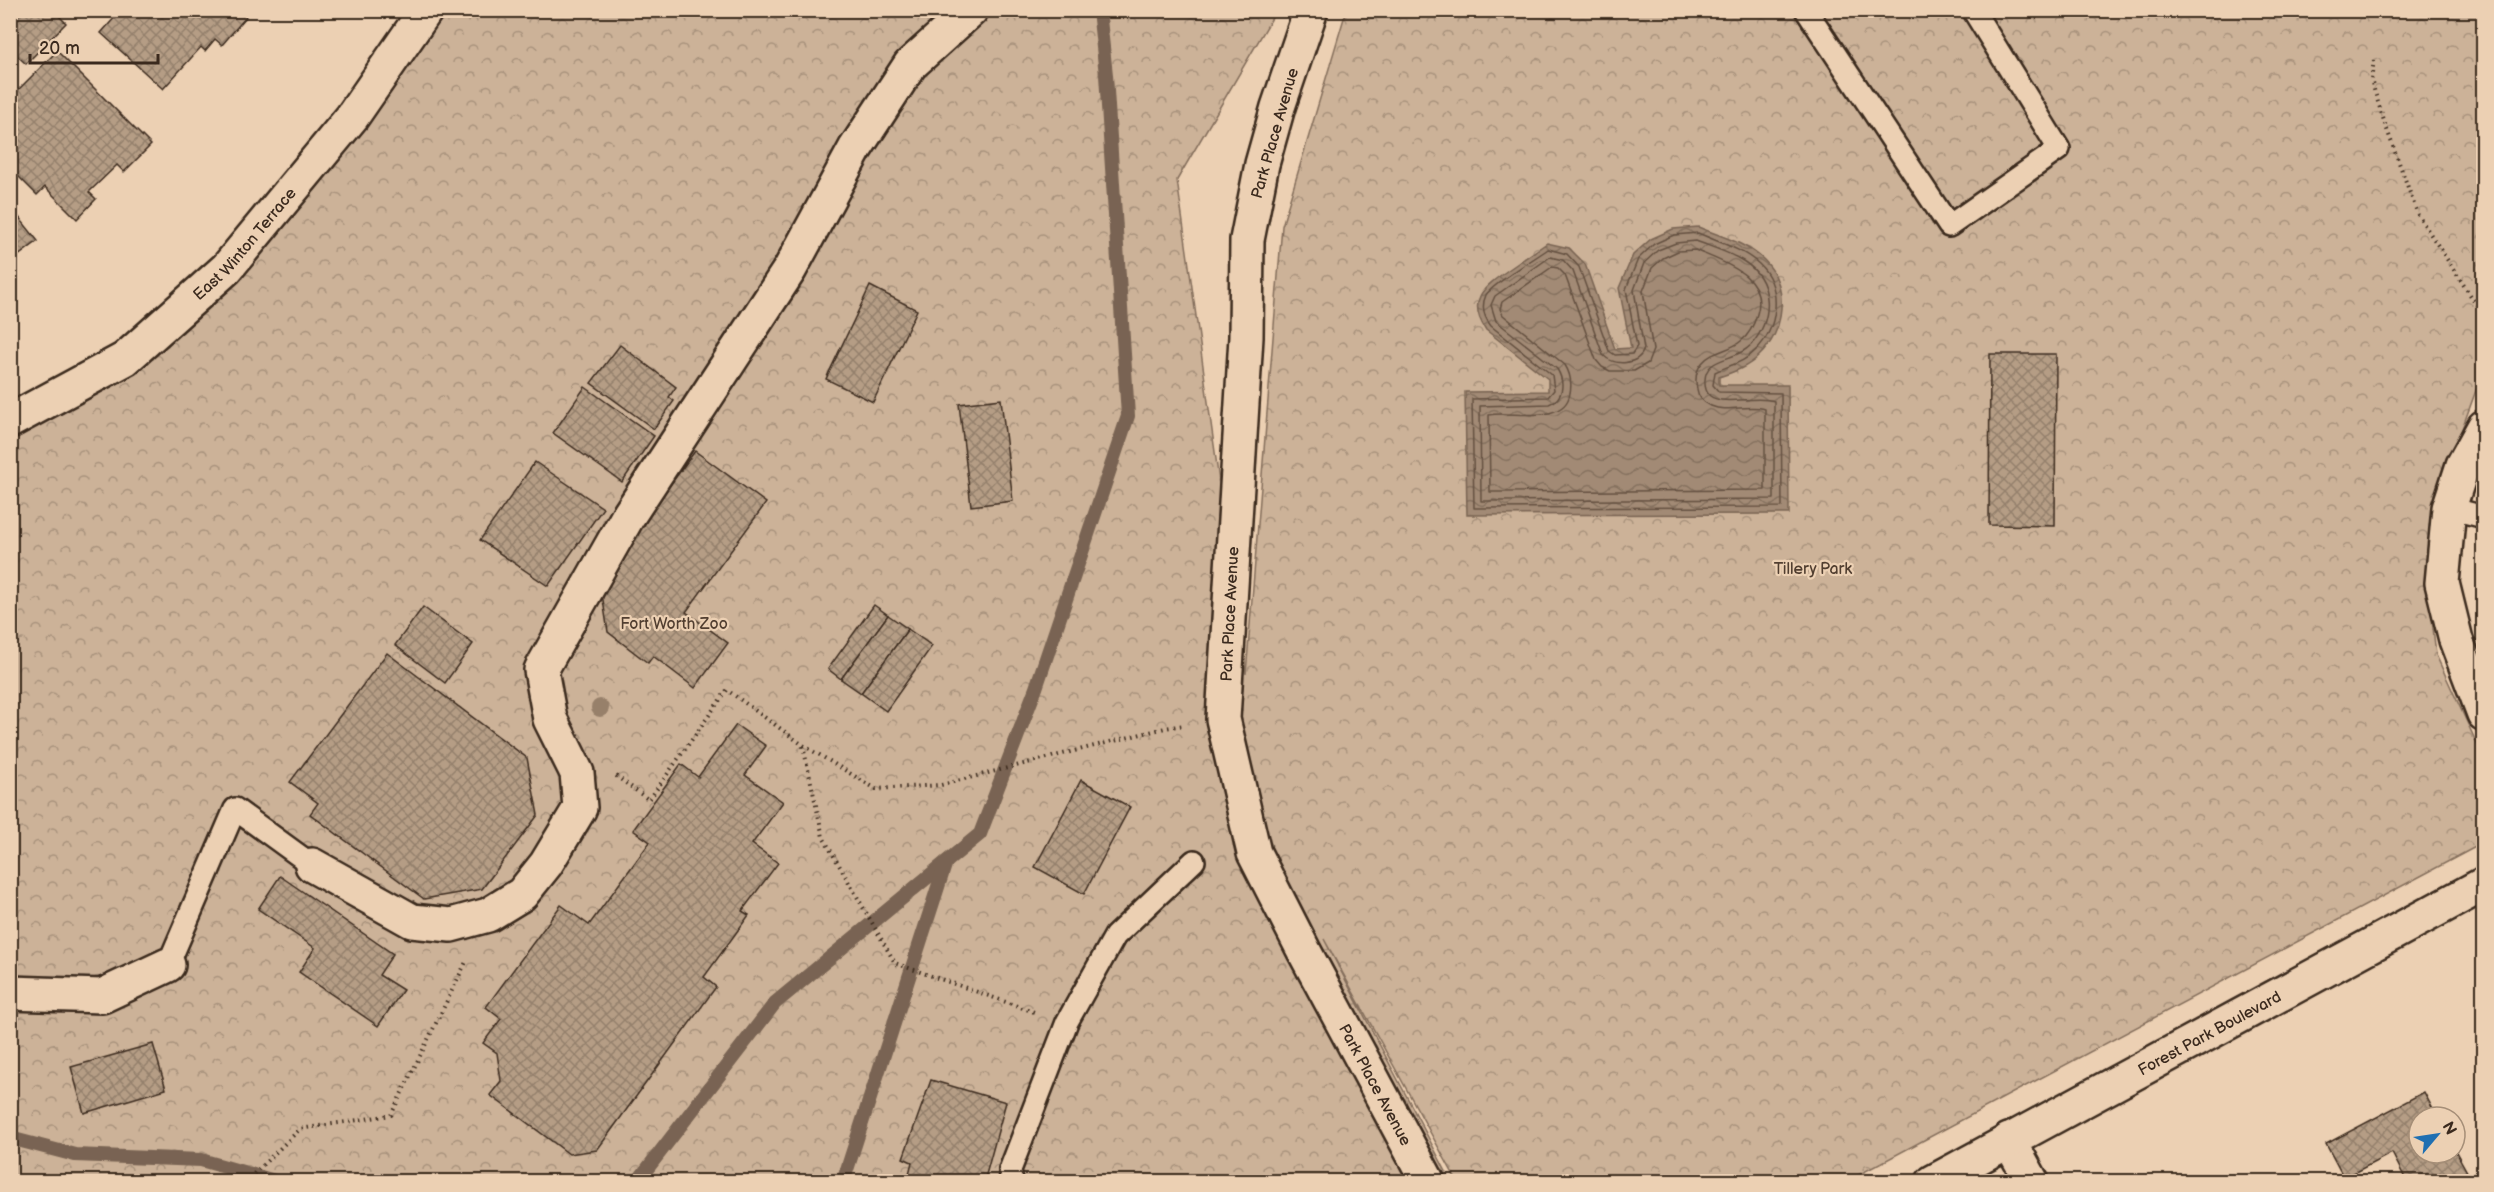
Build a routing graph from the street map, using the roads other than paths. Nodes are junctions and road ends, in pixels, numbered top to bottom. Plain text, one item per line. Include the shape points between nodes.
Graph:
1 (426, 10) edge
2 (971, 10) edge
3 (1311, 10) edge
4 (1806, 10) edge
5 (1973, 10) edge
6 (10, 421) edge
7 (2484, 427) edge
8 (2449, 508) junction
9 (2484, 517) edge
10 (2484, 714) edge
11 (1194, 861) dead end
12 (312, 866) joint
13 (2484, 884) edge
14 (168, 965) joint
15 (10, 993) edge
16 (2009, 1140) junction
17 (1012, 1182) edge
18 (1428, 1182) edge
19 (1933, 1182) edge
20 (2032, 1182) edge

1 - 6 street, East Winton Terrace via 352,117 227,268 125,359
2 - 12 street via 910,65 855,149 790,269 627,518 542,670 550,719 577,773 580,808 546,864 522,894 488,915 451,925 412,921
3 - 18 street, Park Place Avenue via 1262,164 1247,240 1246,338 1223,719 1254,853
4 - 5 lane via 1948,226 2059,149
7 - 8 street via 2463,465
8 - 9 lane
8 - 10 street via 2442,583 2456,640
11 - 17 lane via 1115,936 1067,1022 1010,1170
12 - 14 lane via 235,809
13 - 16 street, Forest Park Boulevard
14 - 15 street via 102,996
16 - 19 street, Forest Park Boulevard
16 - 20 street

